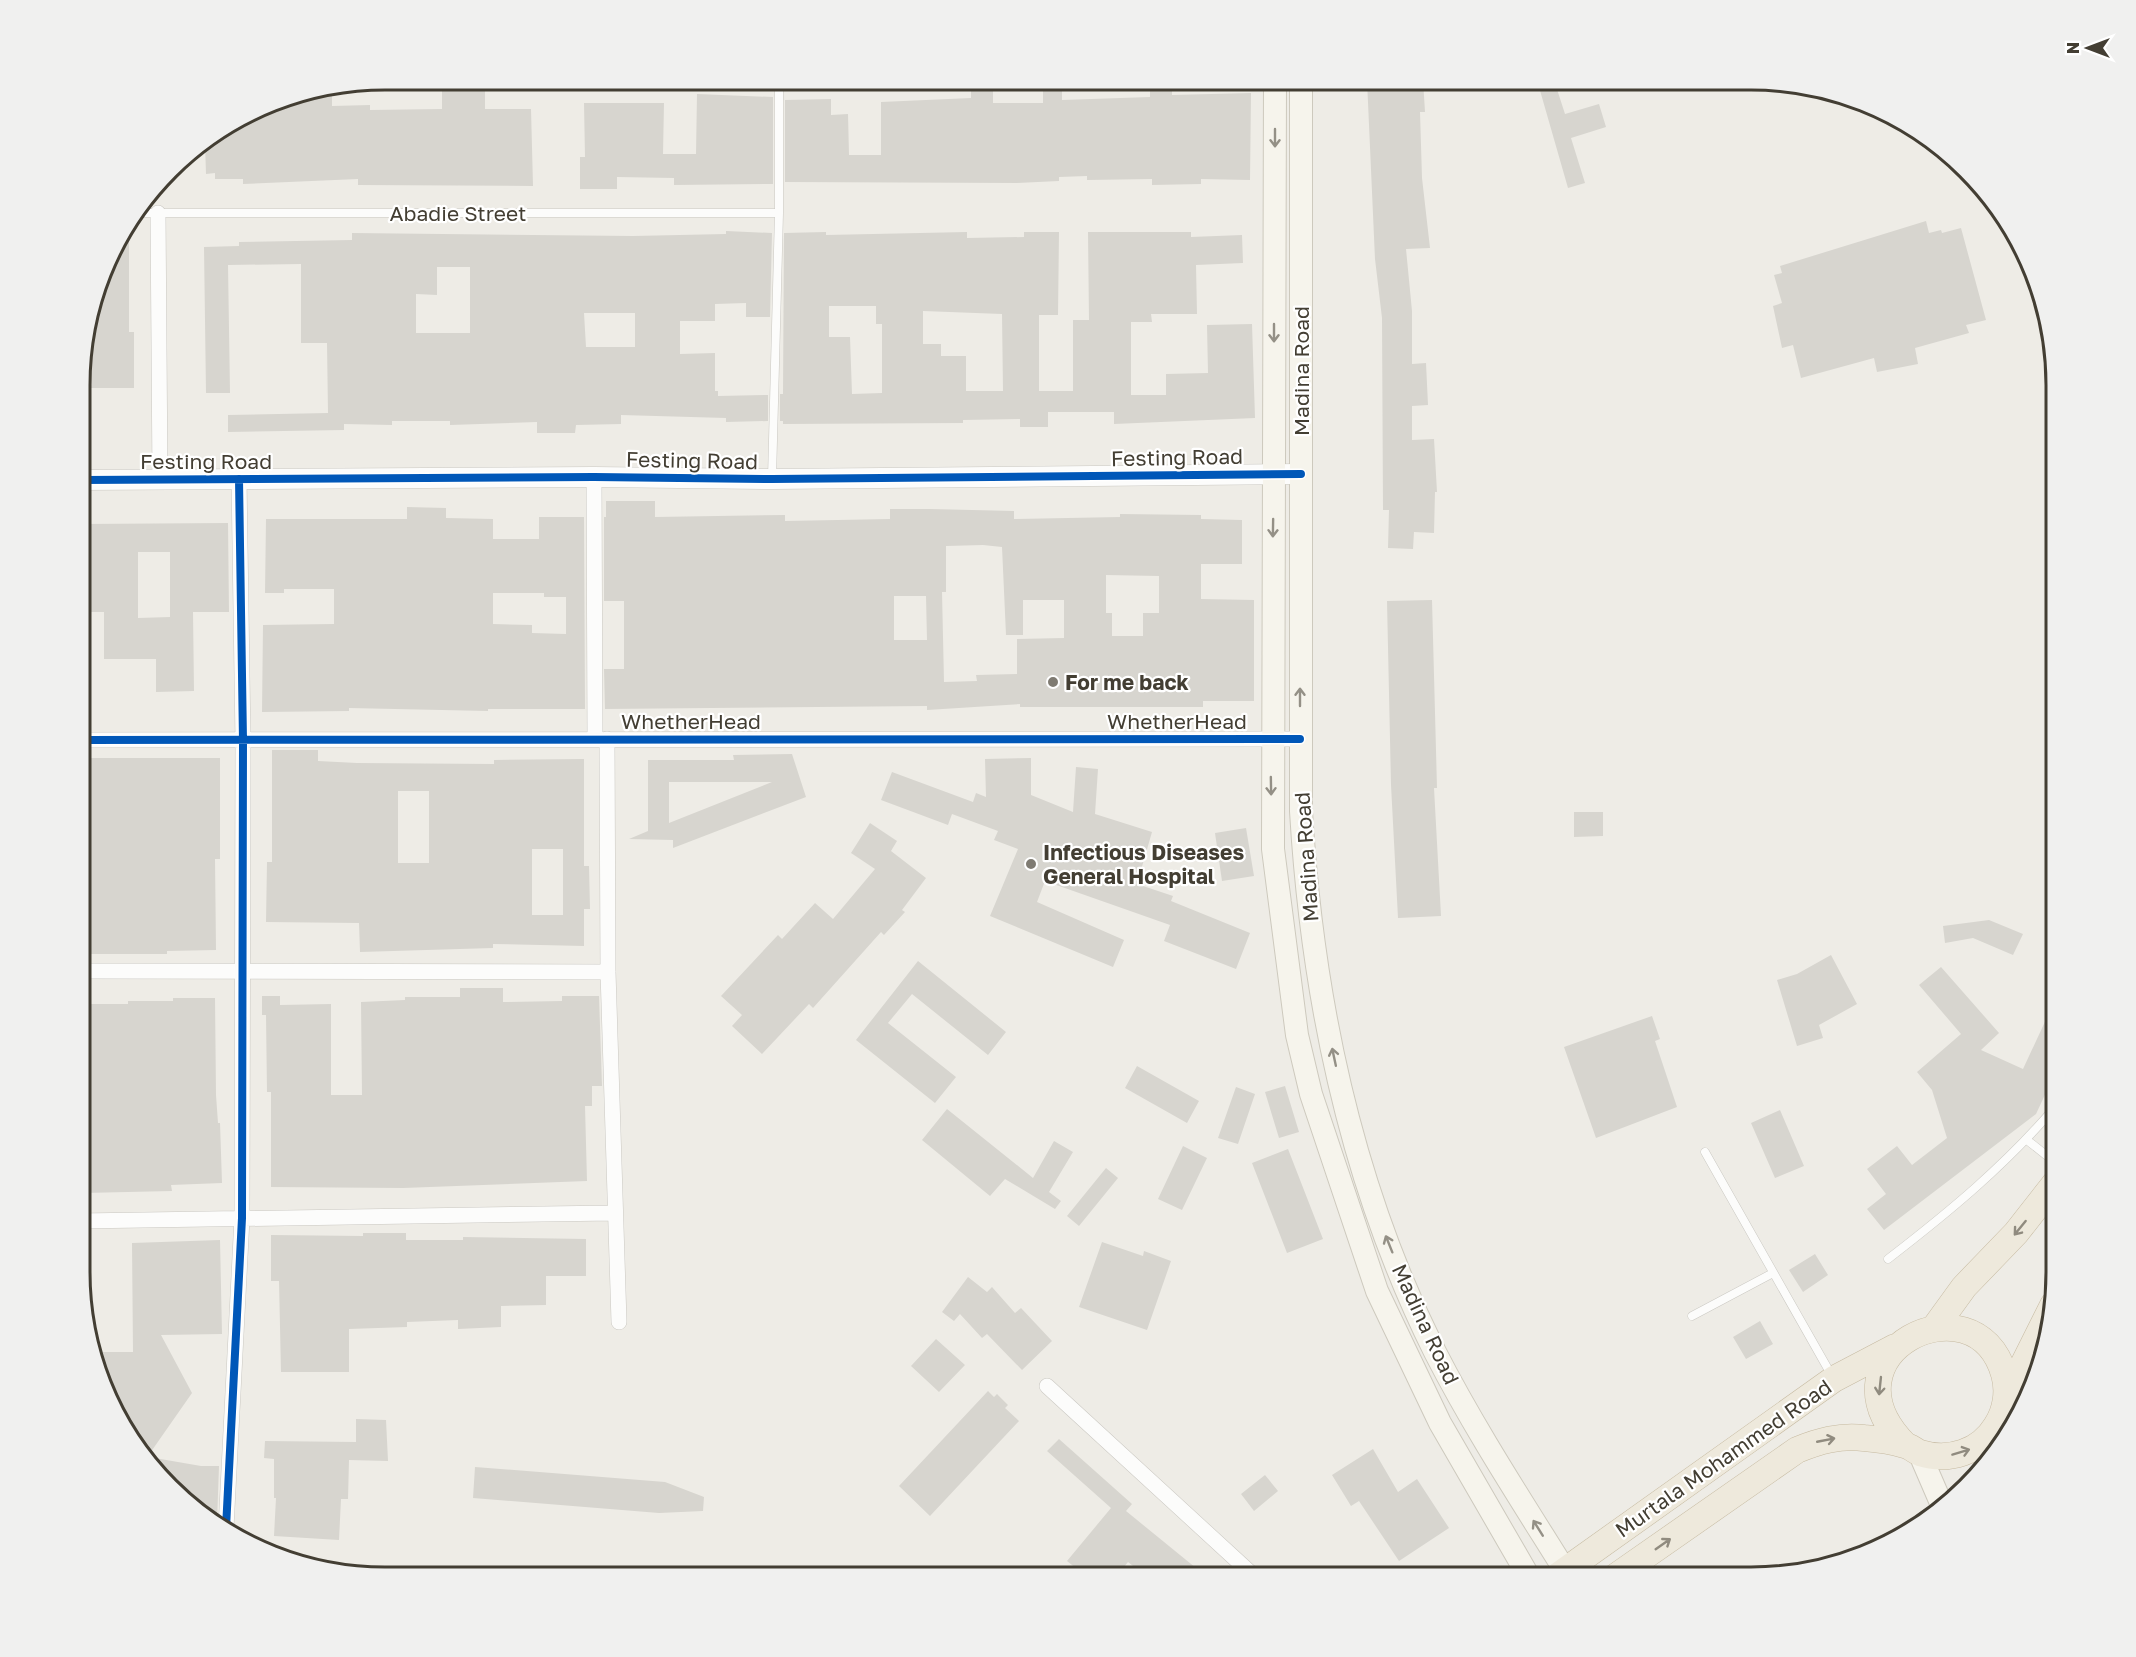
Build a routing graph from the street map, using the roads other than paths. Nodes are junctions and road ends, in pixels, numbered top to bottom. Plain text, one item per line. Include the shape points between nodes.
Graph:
1 (779, 90) edge
2 (1275, 90) edge
3 (1301, 90) edge
4 (1300, 207) junction
5 (1275, 208) junction
6 (146, 213) edge
7 (158, 213) junction
8 (779, 213) junction
9 (1274, 474) junction
10 (1301, 474) junction
11 (594, 477) junction
12 (239, 479) junction
13 (772, 479) junction
14 (90, 480) edge
15 (160, 480) junction
16 (601, 739) junction
17 (1272, 739) junction
18 (1300, 739) junction
19 (90, 740) edge
20 (243, 740) junction
21 (90, 971) edge
22 (242, 971) junction
23 (608, 972) junction
24 (2046, 1118) edge
25 (2027, 1140) junction
26 (1705, 1152) dead end
27 (2046, 1155) edge
28 (2046, 1195) edge
29 (614, 1213) junction
30 (242, 1218) junction
31 (90, 1221) edge
32 (1888, 1259) dead end
33 (1773, 1273) junction
34 (1692, 1316) dead end
35 (620, 1322) dead end
36 (1935, 1327) junction
37 (2039, 1332) edge
38 (1896, 1346) junction
39 (1834, 1379) junction
40 (1047, 1386) dead end
41 (2007, 1397) junction
42 (1994, 1439) edge
43 (1990, 1444) edge
44 (1912, 1449) junction
45 (1939, 1499) edge
46 (226, 1520) edge
47 (1245, 1567) edge
48 (1524, 1567) edge
49 (1558, 1567) edge
50 (1574, 1567) edge
51 (1629, 1567) edge

1 - 8 lane
2 -> 5 main road, Madina Road
3 - 4 main road, Madina Road
4 - 5 street
4 - 10 main road, Madina Road
5 -> 9 main road, Madina Road
6 - 7 lane, Abadie Street
7 - 8 lane, Abadie Street
7 - 15 street
8 - 13 lane
9 - 10 street, Festing Road
9 - 13 street, Festing Road
9 -> 17 main road, Madina Road
18 -> 10 main road, Madina Road
11 - 12 street, Festing Road
11 - 13 street, Festing Road
11 - 16 street
12 - 15 street, Festing Road
12 - 20 street
14 - 15 street, Festing Road
16 - 17 street, WhetherHead
16 - 20 street, WhetherHead
16 - 23 street
17 - 18 street, WhetherHead
17 -> 48 main road, Madina Road via 1272,849 1297,1035 1311,1094 1381,1301 1440,1423
49 -> 18 main road, Madina Road via 1434,1350 1369,1186 1341,1090 1314,949 1305,873
19 - 20 street, WhetherHead
20 - 22 street
21 - 22 street
22 - 23 street
22 - 30 street
23 - 29 street
24 - 25 lane
25 - 27 lane
25 - 32 lane via 1951,1210
26 - 33 lane
28 -> 36 highway via 1964,1287
29 - 30 street
29 - 35 street
30 - 31 street
30 - 46 street
33 - 34 lane
33 - 39 lane
36 - 38 highway via 1914,1333
36 - 41 highway via 1958,1328 1978,1338 1995,1354 2004,1374
37 - 41 highway
38 - 39 highway, Murtala Mohammed Road
38 -> 44 highway via 1883,1365 1878,1387 1880,1409 1889,1429
39 - 50 highway, Murtala Mohammed Road
40 - 47 street
41 - 42 highway
44 -> 43 highway via 1939,1457
44 - 45 main road
51 -> 44 highway, Murtala Mohammed Road via 1797,1450 1839,1438 1863,1438

